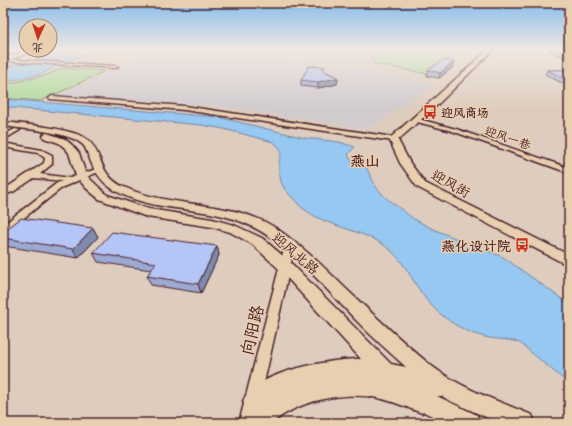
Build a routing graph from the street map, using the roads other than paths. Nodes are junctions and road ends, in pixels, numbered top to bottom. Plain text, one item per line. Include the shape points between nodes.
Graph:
1 (469, 70) edge
2 (52, 98) dead end
3 (415, 120) junction
4 (3, 124) edge
5 (3, 129) edge
6 (17, 130) junction
7 (3, 138) edge
8 (393, 139) junction
9 (3, 145) edge
10 (99, 170) junction
11 (569, 171) edge
12 (33, 175) junction
13 (81, 176) junction
14 (70, 180) junction
15 (3, 193) edge
16 (3, 230) edge
17 (290, 245) junction
18 (569, 261) edge
19 (285, 266) junction
20 (386, 372) junction
21 (455, 393) junction
22 (253, 401) junction
23 (433, 406) junction
24 (247, 423) edge
25 (256, 423) edge
26 (469, 423) edge
27 (524, 423) edge

1 - 3 street
2 - 8 street via 215,112
3 - 8 street
3 - 11 street, 迎风一巷 via 454,130
4 - 10 street, 迎风北路 via 47,129 75,137 85,142
5 - 6 street, 迎风北路
6 - 7 street
6 - 13 street, 迎风北路 via 51,137 69,147 74,153
8 - 18 street, 迎风街 via 399,154 421,185
9 - 12 street via 40,151 49,157 48,164
10 - 13 street
10 - 17 street, 迎风北路 via 118,188 136,196 164,203 223,211 275,233
12 - 14 street
12 - 15 street
13 - 14 street
13 - 19 street, 迎风北路 via 103,197 123,206 147,214 212,223 234,229 257,241
14 - 16 street
17 - 19 street, 向阳路
17 - 21 street, 迎风北路 via 422,370
19 - 20 street, 迎风北路
19 - 22 street, 向阳路
20 - 21 street
20 - 22 street via 370,369 333,370 308,375 280,384
20 - 23 street, 迎风北路
21 - 27 street, 迎风北路
22 - 24 street, 向阳路
23 - 25 street via 378,388 347,386 328,388 302,396 276,407
23 - 26 street, 迎风北路

